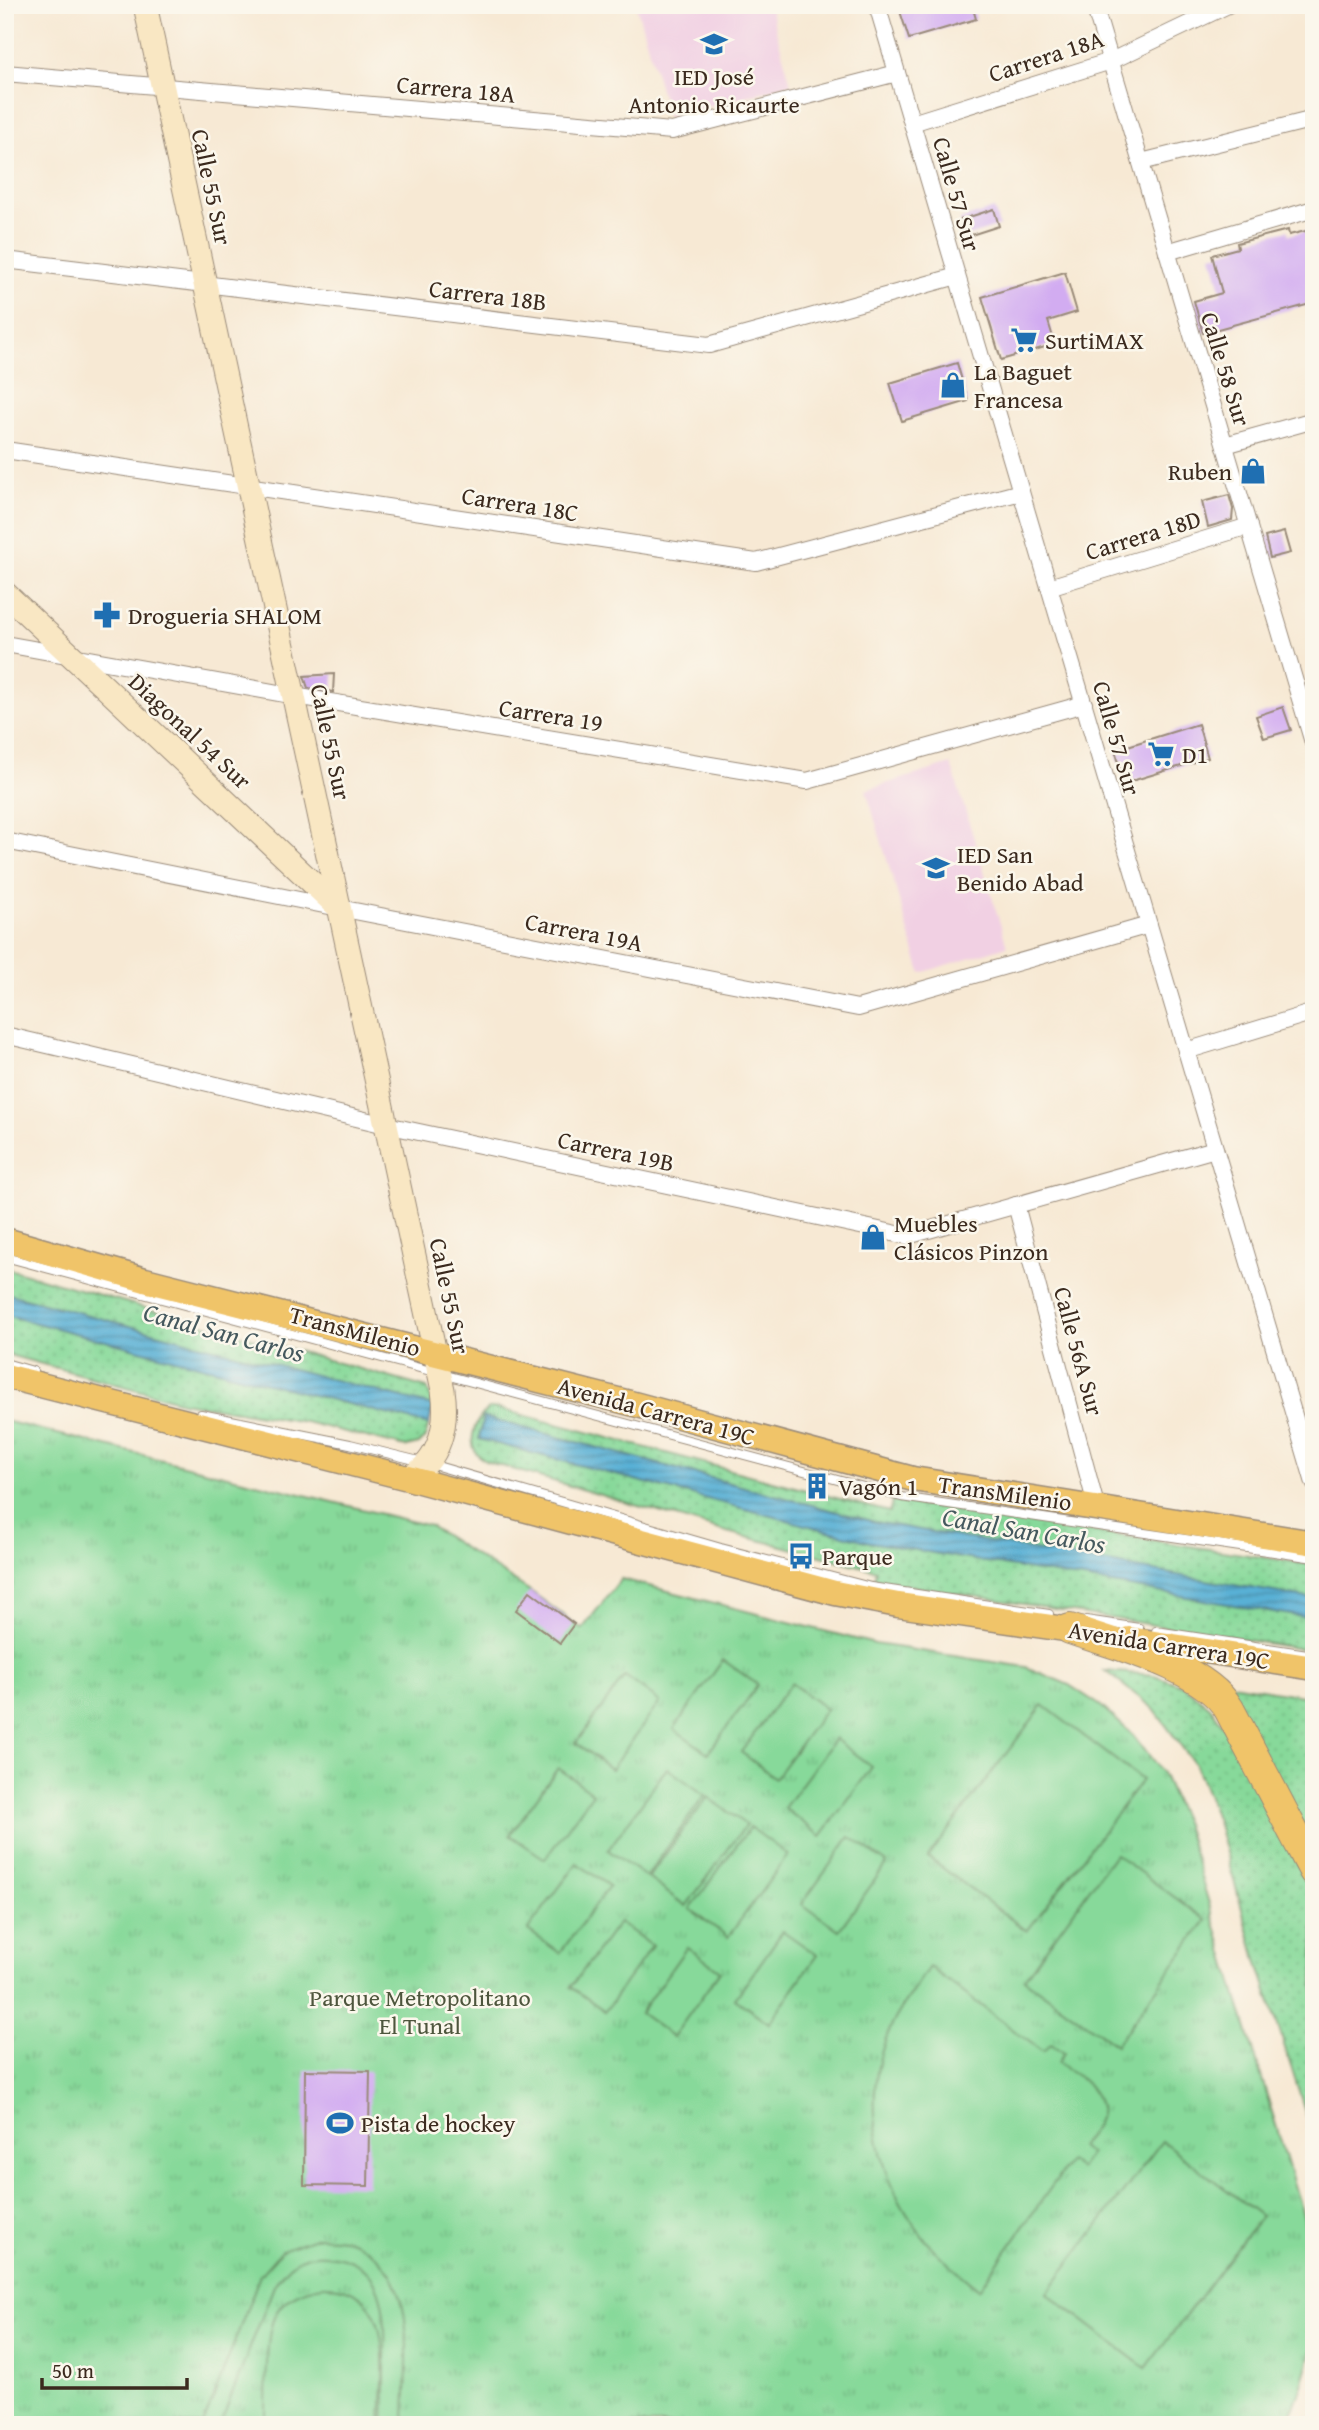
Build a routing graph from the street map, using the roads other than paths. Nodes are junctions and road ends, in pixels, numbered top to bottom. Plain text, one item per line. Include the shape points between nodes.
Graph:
1 (145, 5) edge
2 (877, 5) edge
3 (1094, 5) edge
4 (1228, 5) edge
5 (1111, 61) junction
6 (5, 73) edge
7 (897, 73) junction
8 (163, 86) junction
9 (1314, 119) edge
10 (912, 123) junction
11 (1141, 162) junction
12 (1314, 209) edge
13 (1167, 251) junction
14 (5, 260) edge
15 (957, 276) junction
16 (206, 284) junction
17 (1314, 420) edge
18 (1225, 445) junction
19 (5, 450) edge
20 (250, 486) junction
21 (1021, 492) junction
22 (1249, 526) junction
23 (1049, 587) junction
24 (5, 593) edge
25 (5, 644) edge
26 (72, 656) junction
27 (1306, 689) edge
28 (295, 696) junction
29 (1084, 704) junction
30 (1314, 746) edge
31 (5, 841) edge
32 (339, 908) junction
33 (1149, 925) junction
34 (1314, 1012) edge
35 (5, 1035) edge
36 (1186, 1051) junction
37 (386, 1125) junction
38 (1215, 1149) junction
39 (1016, 1205) junction
40 (5, 1240) edge
41 (5, 1257) edge
42 (5, 1363) edge
43 (438, 1364) junction
44 (43, 1373) dead end
45 (5, 1376) edge
46 (191, 1411) dead end
47 (418, 1471) junction
48 (1314, 1483) edge
49 (1097, 1509) junction
50 (1314, 1543) edge
51 (1314, 1558) edge
52 (1068, 1621) junction
53 (1314, 1655) edge
54 (1314, 1668) edge
55 (1314, 1871) edge

1 - 8 street, Calle 55 Sur
2 - 7 street, Calle 57 Sur
3 - 5 street, Calle 58 Sur
4 - 5 street, Carrera 18A
5 - 10 street, Carrera 18A
5 - 11 street, Calle 58 Sur
6 - 8 street, Carrera 18A
7 - 8 street, Carrera 18A via 672,131
7 - 10 street, Calle 57 Sur
8 - 16 street, Calle 55 Sur
9 - 11 street
10 - 15 street, Calle 57 Sur
11 - 13 street, Calle 58 Sur
12 - 13 street
13 - 18 street, Calle 58 Sur
14 - 16 street, Carrera 18B
15 - 16 street, Carrera 18B via 709,345
15 - 21 street, Calle 57 Sur
16 - 20 street, Calle 55 Sur
17 - 18 street
18 - 22 street, Calle 58 Sur
19 - 20 street, Carrera 18C
20 - 21 street, Carrera 18C via 756,562
20 - 28 street, Calle 55 Sur
21 - 23 street, Calle 57 Sur
22 - 23 street, Carrera 18D
22 - 27 street, Calle 58 Sur
23 - 29 street, Calle 57 Sur
24 - 26 street, Diagonal 54 Sur
25 - 26 street, Carrera 19
26 - 28 street, Carrera 19
26 - 32 street, Diagonal 54 Sur
27 - 30 street, Calle 58 Sur
28 - 29 street, Carrera 19 via 807,781
28 - 32 street, Calle 55 Sur
29 - 33 street, Calle 57 Sur
31 - 32 street, Carrera 19A
32 - 33 street, Carrera 19A via 858,1007
32 - 37 street, Calle 55 Sur
33 - 36 street, Calle 57 Sur
34 - 36 street
35 - 37 street, Carrera 19B
36 - 38 street, Calle 57 Sur
37 - 39 street, Carrera 19B via 907,1236
37 - 43 street, Calle 55 Sur
38 - 39 street, Carrera 19B
38 - 48 street, Calle 57 Sur
39 - 49 street, Calle 56A Sur
40 - 43 main road, Avenida Carrera 19C
41 - 43 lane, TransMilenio
42 - 44 lane
43 - 47 street, Calle 55 Sur via 444,1426 437,1450
43 - 49 main road, Avenida Carrera 19C via 913,1479
43 - 51 lane, TransMilenio via 901,1497
45 - 47 main road, Avenida Carrera 19C
46 - 47 lane via 324,1438
47 - 52 main road, Avenida Carrera 19C via 688,1555 867,1600
49 - 50 main road, Avenida Carrera 19C
52 - 53 lane
52 - 54 main road, Avenida Carrera 19C
52 - 55 highway via 1182,1671 1215,1691 1229,1709

